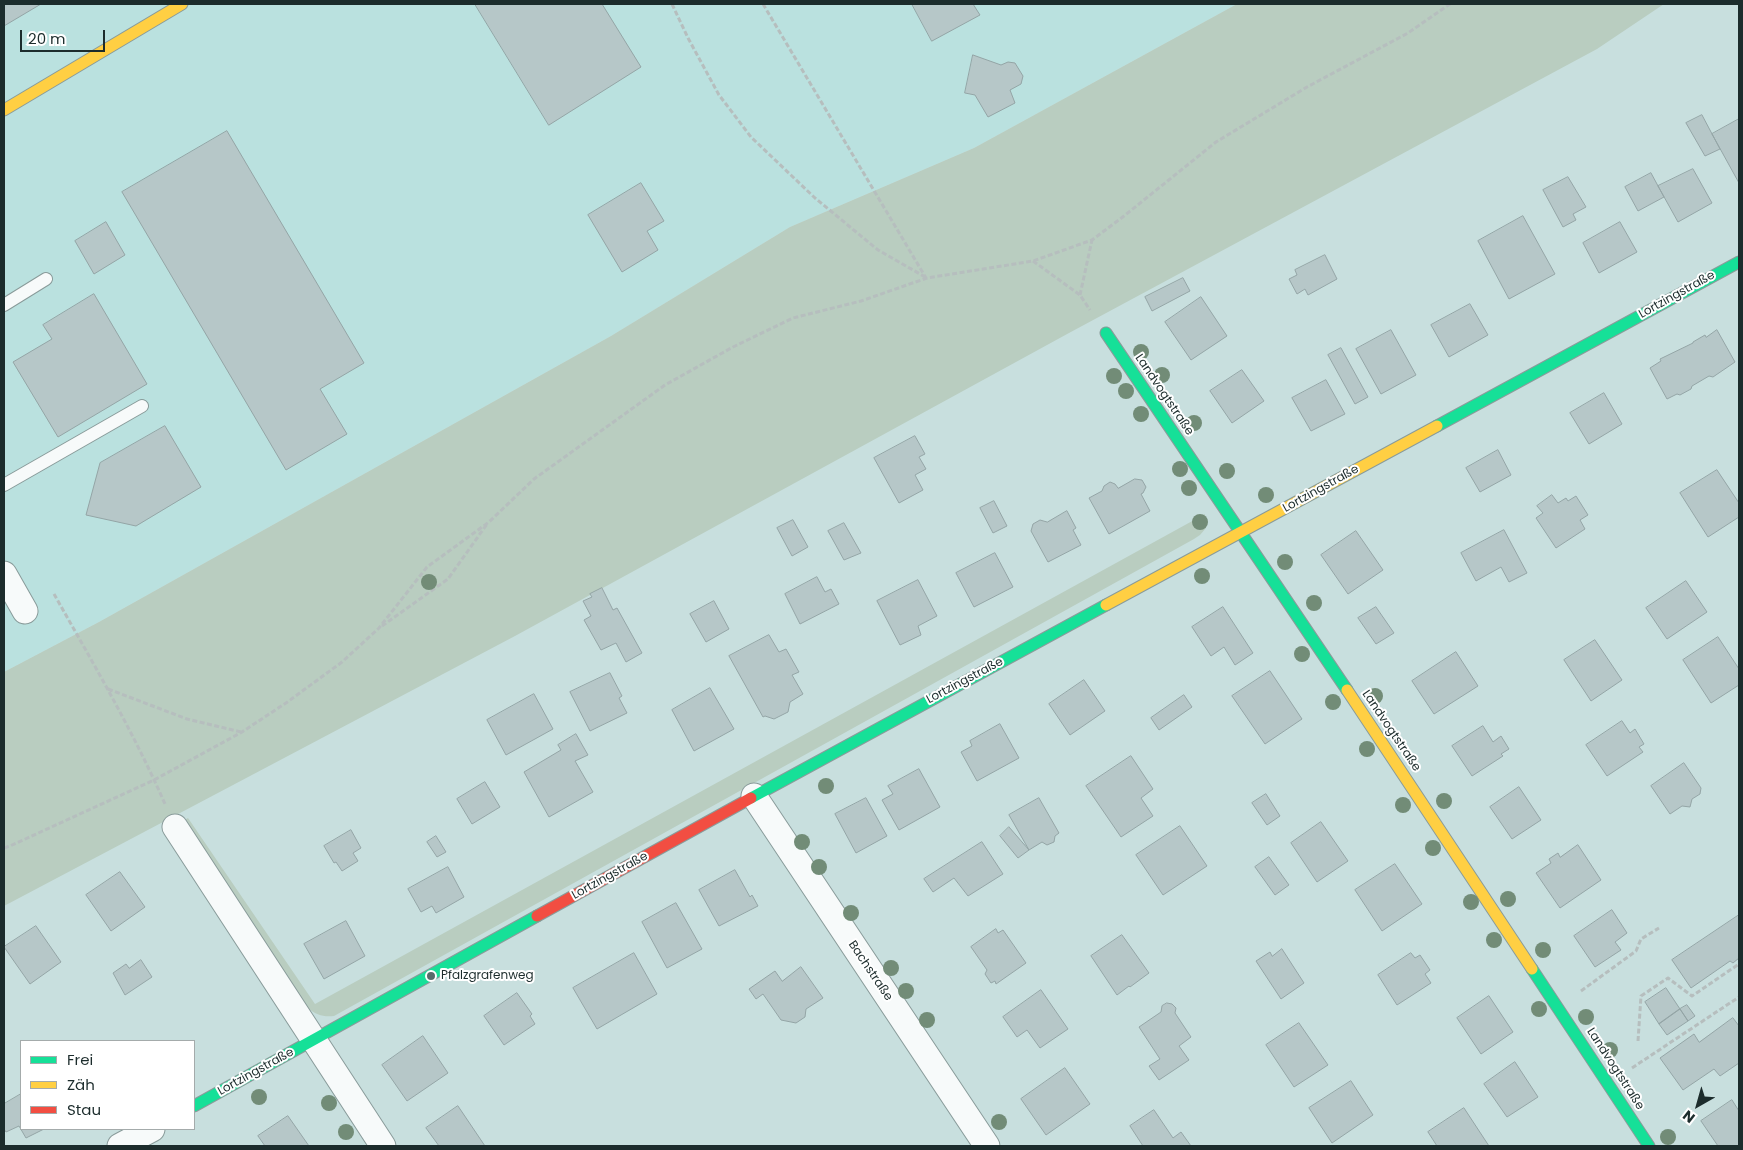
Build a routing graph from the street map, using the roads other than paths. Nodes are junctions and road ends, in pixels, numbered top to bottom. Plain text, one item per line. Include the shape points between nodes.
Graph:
1 (182, 4) edge
2 (4, 110) edge
3 (1739, 262) edge
4 (46, 279) dead end
5 (4, 305) edge
6 (1106, 333) road end
7 (142, 406) dead end
8 (4, 485) edge
9 (1241, 533) junction
10 (4, 574) edge
11 (25, 611) dead end
12 (754, 796) junction
13 (175, 827) road end
14 (315, 1040) junction
15 (195, 1105) edge
16 (150, 1130) edge
17 (120, 1146) edge
18 (383, 1146) edge
19 (987, 1146) edge
20 (1650, 1146) edge

1 - 2 street
3 - 9 street, Lortzingstraße
4 - 5 lane
6 - 9 street, Landvogtstraße
7 - 8 lane
9 - 12 street, Lortzingstraße
9 - 20 street, Landvogtstraße
10 - 11 street
12 - 14 street, Lortzingstraße
12 - 19 street, Bachstraße
13 - 14 street
14 - 15 street, Lortzingstraße
14 - 18 street
16 - 17 street

